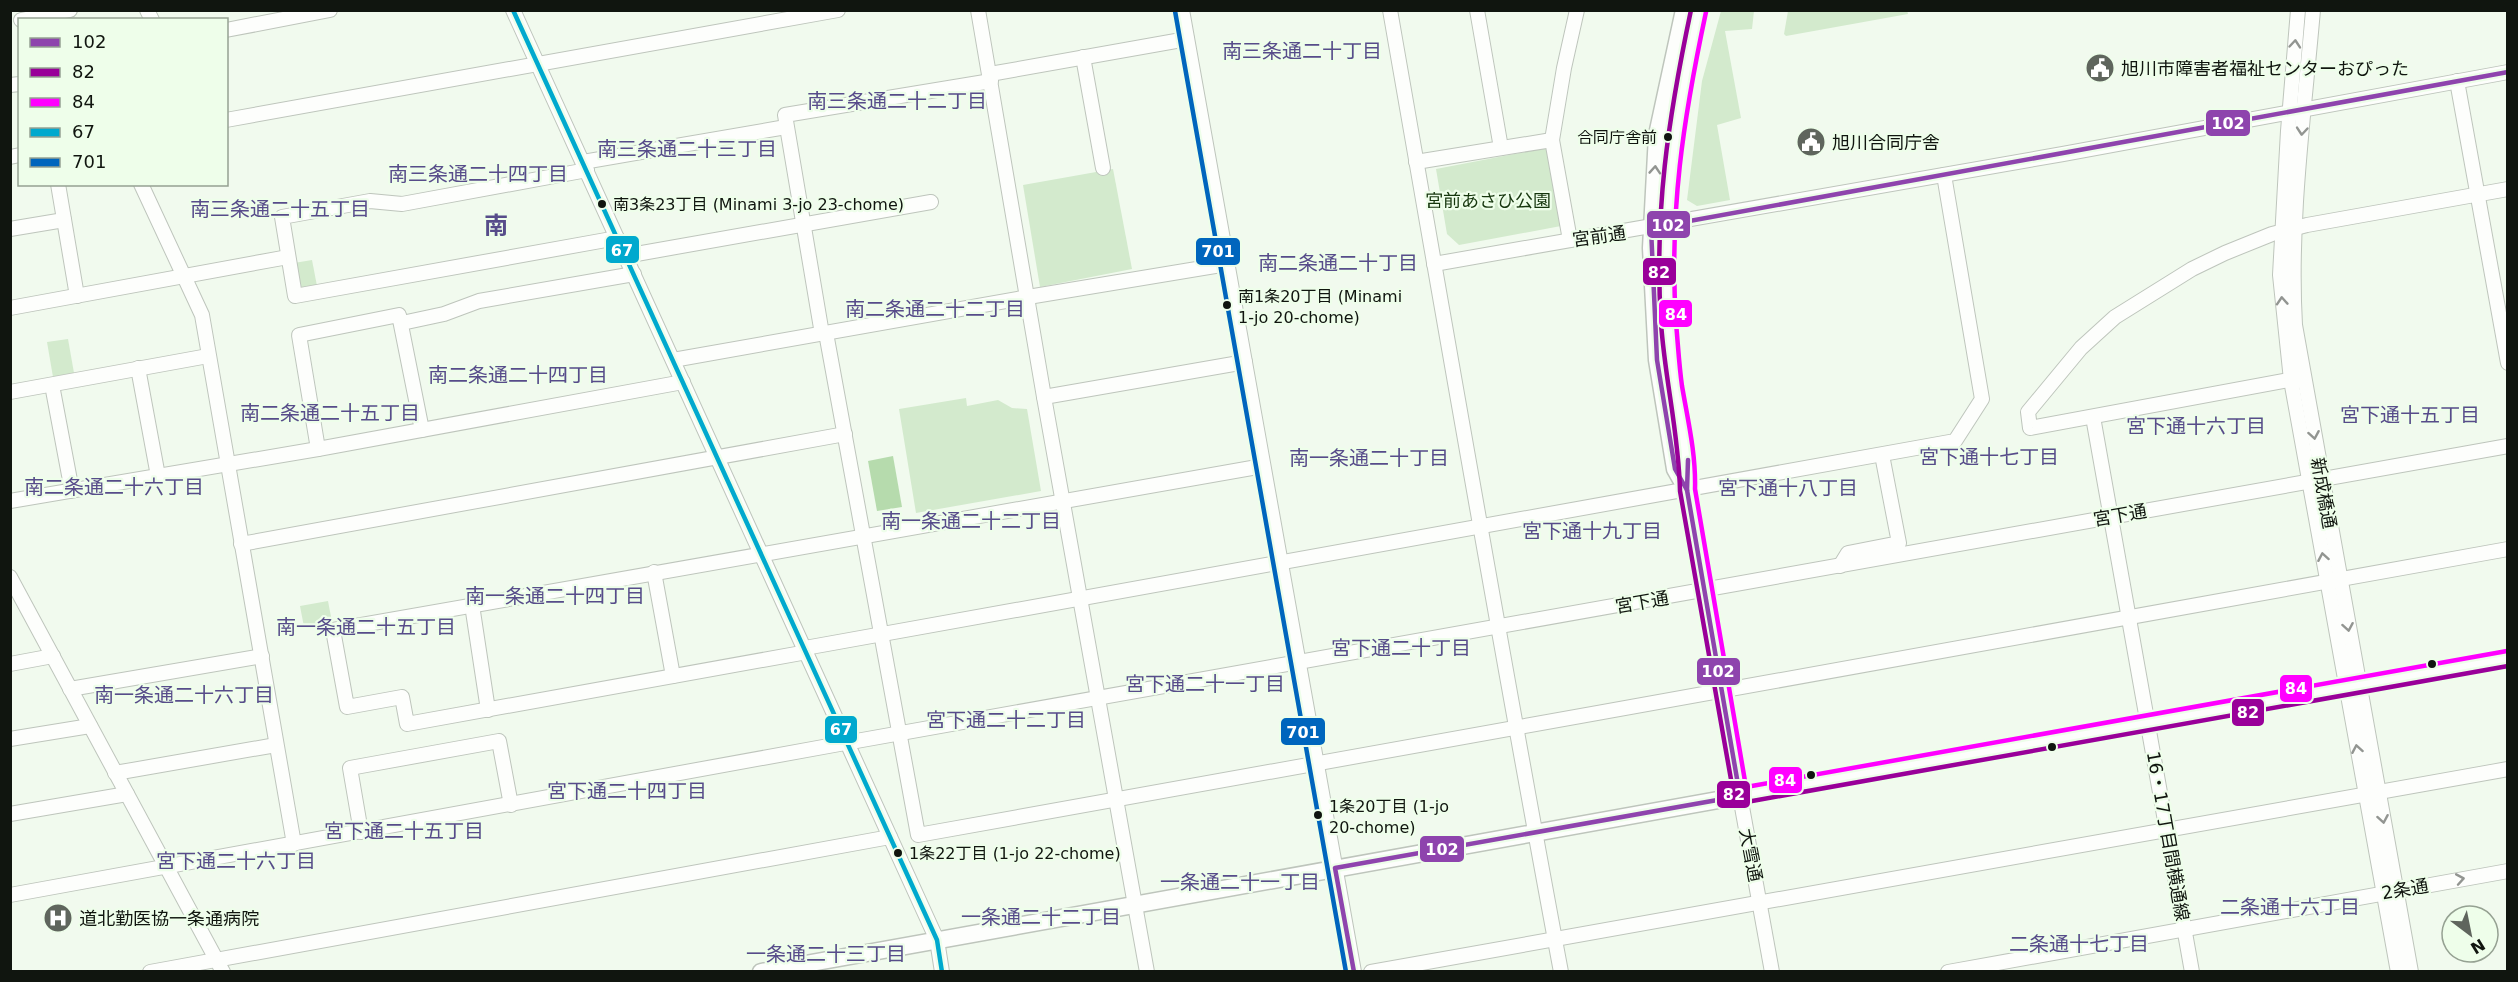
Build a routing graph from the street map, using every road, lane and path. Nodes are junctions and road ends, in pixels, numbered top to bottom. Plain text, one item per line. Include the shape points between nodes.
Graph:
1 (70, 10) edge
2 (330, 10) edge
3 (513, 10) edge
4 (837, 10) edge
5 (978, 10) edge
6 (1182, 10) edge
7 (1390, 10) edge
8 (1477, 10) edge
9 (1577, 10) edge
10 (1684, 10) edge
11 (1699, 10) edge
12 (2298, 10) edge
13 (2313, 10) edge
14 (30, 18) edge
15 (228, 30) edge
16 (1187, 39) junction
17 (1083, 57) junction
18 (538, 64) junction
19 (2508, 72) edge
20 (990, 77) junction
21 (2457, 81) junction
22 (2304, 109) junction
23 (2290, 111) junction
24 (228, 120) edge
25 (786, 127) junction
26 (1552, 140) junction
27 (1502, 148) junction
28 (1416, 162) junction
29 (585, 166) junction
30 (1103, 168) dead end
31 (1944, 176) junction
32 (58, 186) edge
33 (142, 186) edge
34 (2508, 189) edge
35 (2478, 195) junction
36 (931, 202) dead end
37 (64, 220) junction
38 (803, 224) junction
39 (1659, 226) junction
40 (10, 229) edge
41 (2288, 230) junction
42 (617, 238) junction
43 (1570, 240) junction
44 (625, 256) junction
45 (288, 257) junction
46 (1227, 264) junction
47 (1434, 264) junction
48 (634, 274) junction
49 (184, 277) junction
50 (77, 296) junction
51 (1028, 297) junction
52 (10, 308) edge
53 (402, 323) junction
54 (824, 333) junction
55 (2505, 336) edge
56 (208, 356) junction
57 (673, 360) junction
58 (1245, 362) junction
59 (2508, 363) edge
60 (138, 368) junction
61 (2297, 379) junction
62 (683, 382) junction
63 (52, 385) junction
64 (10, 392) edge
65 (1044, 396) junction
66 (2093, 417) junction
67 (422, 430) junction
68 (845, 434) junction
69 (2508, 446) edge
70 (318, 449) junction
71 (1882, 455) junction
72 (718, 458) junction
73 (227, 463) junction
74 (1263, 466) junction
75 (158, 476) junction
76 (2316, 482) junction
77 (1687, 490) junction
78 (72, 491) junction
79 (10, 501) edge
80 (1063, 502) junction
81 (2111, 516) junction
82 (1481, 526) junction
83 (864, 538) junction
84 (241, 544) junction
85 (2508, 549) edge
86 (762, 553) junction
87 (1280, 562) junction
88 (1840, 566) junction
89 (654, 572) junction
90 (10, 577) edge
91 (2333, 581) junction
92 (1705, 591) junction
93 (1080, 599) junction
94 (17, 601) edge
95 (472, 605) junction
96 (2130, 617) junction
97 (1498, 627) junction
98 (882, 633) junction
99 (806, 650) junction
100 (53, 656) junction
101 (262, 656) junction
102 (2508, 658) edge
103 (1299, 662) junction
104 (10, 664) edge
105 (673, 676) junction
106 (2353, 686) junction
107 (70, 689) junction
108 (1722, 692) junction
109 (1098, 698) junction
110 (488, 710) junction
111 (2148, 723) junction
112 (90, 726) junction
113 (1516, 728) junction
114 (898, 734) junction
115 (10, 739) edge
116 (848, 743) junction
117 (276, 745) junction
118 (1317, 764) junction
119 (2508, 769) edge
120 (115, 773) junction
121 (2372, 793) junction
122 (127, 794) junction
123 (1740, 796) junction
124 (1117, 799) junction
125 (511, 805) junction
126 (10, 814) edge
127 (2167, 830) junction
128 (361, 832) junction
129 (1535, 833) junction
130 (890, 837) junction
131 (294, 844) junction
132 (166, 867) junction
133 (1335, 868) junction
134 (2508, 871) edge
135 (2390, 892) junction
136 (10, 895) edge
137 (1136, 904) junction
138 (1760, 904) junction
139 (2184, 929) junction
140 (1555, 938) junction
141 (937, 940) junction
142 (220, 966) edge
143 (150, 972) edge
144 (761, 972) edge
145 (942, 972) edge
146 (1147, 972) edge
147 (1354, 972) edge
148 (1371, 972) edge
149 (1561, 972) edge
150 (1772, 972) edge
151 (1948, 972) edge
152 (2192, 972) edge
153 (2398, 972) edge
154 (2410, 972) edge

1 - 14 street
2 - 15 street
3 - 18 street
4 - 18 street
5 - 20 street
6 - 16 street
7 - 28 street
8 - 27 street
9 - 26 street
39 -> 10 main road, 大雪通 via 1657,135
11 - 39 main road, 大雪通
23 -> 12 street, 新成橋通
13 - 22 street, 新成橋通
16 - 17 street
16 - 46 street
17 - 20 street
17 - 30 street
18 - 24 street
18 - 29 street
19 - 21 street, 宮前通
20 - 25 street via 785,116
20 - 51 street
21 - 22 street, 宮前通
21 - 35 street
22 - 23 street, 宮前通
22 -> 41 street, 新成橋通
23 - 31 street, 宮前通
23 - 41 street, 新成橋通
25 - 29 street
25 - 38 street
26 - 27 street
26 - 43 street
27 - 28 street
28 - 47 street
29 - 42 street
29 - 45 street via 402,204 370,201 282,217
31 - 39 street, 宮前通
31 - 71 street via 1982,399 1955,441
32 - 37 street
33 - 49 street
34 - 35 street
35 - 41 street
35 - 55 street
36 - 38 street
37 - 40 street
37 - 50 street
38 - 44 street
38 - 54 street
39 - 43 street, 宮前通
39 - 77 main road, 大雪通 via 1657,360 1675,469
41 - 61 street, 新成橋通
41 - 66 street via 2192,269 2115,317 2081,348 2028,412 2030,428
42 - 44 street
42 - 45 street via 295,296
43 - 47 street, 宮前通
44 - 48 street
45 - 49 street
46 - 51 street
46 - 58 street
47 - 82 street
48 - 53 street via 479,301
48 - 57 street
49 - 50 street
49 - 56 street via 201,315
50 - 52 street
51 - 54 street
51 - 65 street
53 - 67 street
53 - 70 street via 399,315 299,335
54 - 57 street
54 - 68 street
55 - 59 street
56 - 60 street
56 - 73 street
57 - 62 street
58 - 65 street
58 - 74 street
60 - 63 street
60 - 75 street
61 - 66 street
61 - 76 street, 新成橋通
62 - 67 street
62 - 72 street
63 - 64 street
63 - 78 street
65 - 80 street
66 - 81 street, 16・17丁目間横通線
67 - 70 street
68 - 72 street
68 - 83 street
69 - 76 street, 宮下通
70 - 73 street
71 - 77 street
71 - 88 street via 1899,543 1848,553
72 - 84 street
72 - 86 street
73 - 75 street
73 - 84 street
74 - 80 street
74 - 87 street
75 - 78 street
76 - 81 street, 宮下通
76 - 91 street, 新成橋通
77 - 82 street
77 - 92 main road, 大雪通
78 - 79 street
80 - 83 street
80 - 93 street
81 - 88 street, 宮下通
81 - 96 street, 16・17丁目間横通線
82 - 87 street
82 - 97 street
83 - 86 street
83 - 98 street
84 - 101 street
85 - 91 street
86 - 89 street
86 - 99 street
87 - 93 street
87 - 103 street
88 - 92 street, 宮下通
89 - 95 street
89 - 105 street
90 - 94 street
91 - 96 street
91 - 106 street, 新成橋通
92 - 97 street, 宮下通
92 - 108 main road, 大雪通
93 - 98 street
93 - 109 street
94 - 100 street
95 - 110 street
95 - 110 street via 333,630 347,707 402,697 407,724
96 - 108 street
96 - 111 street, 16・17丁目間横通線
97 - 103 street, 宮下通
97 - 113 street
98 - 99 street
98 - 114 street
99 - 105 street
99 - 116 street
100 - 104 street
100 - 107 street
101 - 107 street
101 - 117 street
102 - 106 main road
103 - 109 street, 宮下通
103 - 118 street
105 - 110 street
106 - 111 main road
106 - 121 street, 新成橋通
107 - 112 street
108 - 113 street
108 - 123 main road, 大雪通
109 - 114 street, 宮下通
109 - 124 street
111 - 123 main road
111 - 127 street, 16・17丁目間横通線
112 - 115 street
112 - 120 street
113 - 118 street
113 - 129 street
114 - 116 street, 宮下通
114 - 124 street via 918,835
116 - 125 street, 宮下通
116 - 130 street
117 - 120 street
117 - 131 street
118 - 124 street
118 - 133 street
119 - 121 street
120 - 122 street
121 - 127 street
121 - 135 street, 新成橋通
122 - 126 street
122 - 132 street
123 - 129 main road
123 - 138 street, 大雪通
124 - 137 street
125 - 128 street, 宮下通
125 - 128 street via 499,741 350,768
127 - 138 street
127 - 139 street, 16・17丁目間横通線
128 - 131 street, 宮下通
129 - 133 main road
129 - 140 street
130 - 141 street
130 - 142 street
131 - 132 street, 宮下通
132 - 136 street, 宮下通
132 - 142 street
133 - 137 main road
133 - 147 street
135 -> 134 street, 2条通
135 - 139 street, 2条通
135 - 153 street, 新成橋通
135 - 154 street, 新成橋通
137 - 141 main road
137 - 146 street
138 - 140 street
138 - 150 street, 大雪通
139 - 151 street, 2条通
139 - 152 street, 16・17丁目間横通線
140 - 148 street
140 - 149 street
141 - 144 main road
141 - 145 street
142 - 143 street

